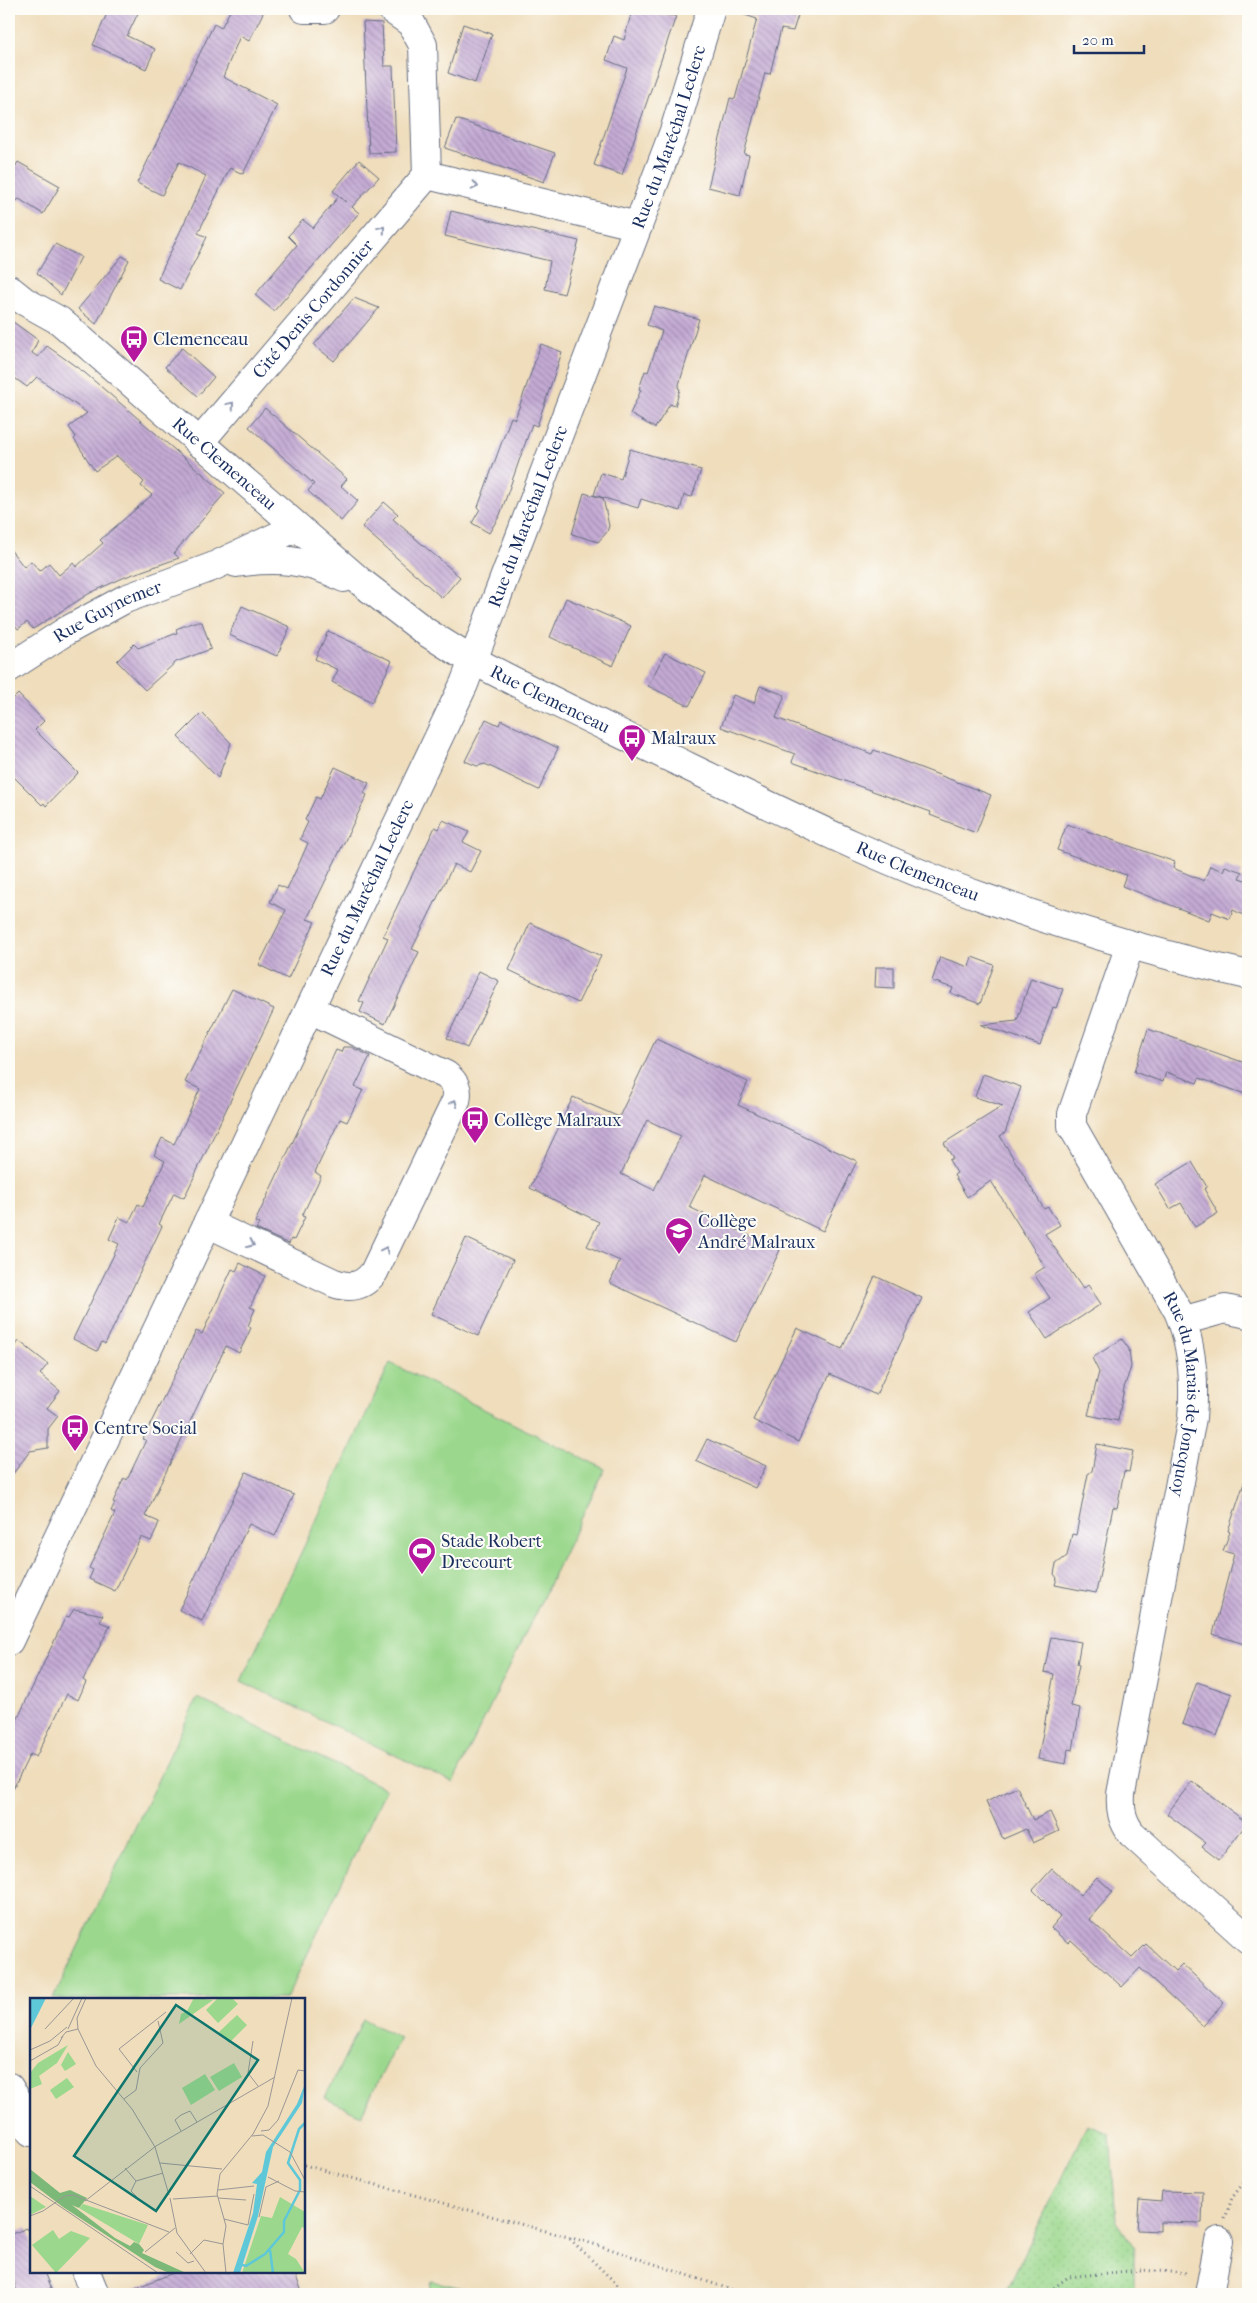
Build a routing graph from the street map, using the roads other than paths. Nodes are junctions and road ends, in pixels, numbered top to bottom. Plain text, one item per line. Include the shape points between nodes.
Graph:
1 (304, 9) edge
2 (325, 9) edge
3 (391, 9) edge
4 (711, 9) edge
5 (427, 175) junction
6 (638, 226) junction
7 (14, 296) edge
8 (199, 442) junction
9 (255, 491) junction
10 (300, 530) junction
11 (238, 555) junction
12 (273, 559) junction
13 (212, 567) junction
14 (374, 592) junction
15 (474, 661) junction
16 (9, 668) edge
17 (1130, 945) junction
18 (1248, 974) edge
19 (310, 1009) junction
20 (207, 1223) junction
21 (1248, 1314) edge
22 (1182, 1321) junction
23 (9, 1641) edge
24 (1248, 1939) edge
25 (9, 2087) edge
26 (30, 2129) edge
27 (1219, 2241) road end
28 (86, 2273) edge
29 (1211, 2284) edge
30 (95, 2294) edge

1 - 2 street
3 - 5 street via 411,23 423,45
4 - 6 street, Rue du Maréchal Leclerc via 683,106
5 -> 6 street
8 -> 5 street, Cité Denis Cordonnier
6 - 15 street, Rue du Maréchal Leclerc
7 - 8 street, Rue Clemenceau via 60,321
8 - 9 street, Rue Clemenceau
9 - 10 street, Rue Clemenceau
9 - 11 street, Rue Guynemer via 258,524
10 - 11 street, Rue Guynemer
10 - 12 street, Rue Guynemer via 294,546
10 - 14 street, Rue Clemenceau
11 - 13 street, Rue Guynemer
12 - 13 street, Rue Guynemer
12 - 14 street, Rue Guynemer via 318,566
13 - 16 street, Rue Guynemer via 125,599 66,631
14 - 15 street, Rue Clemenceau via 434,637
15 - 17 street, Rue Clemenceau via 855,845 987,899
15 - 19 street, Rue du Maréchal Leclerc
17 - 18 street, Rue Clemenceau
17 - 22 street, Rue du Marais de Joncquoy via 1072,1114 1072,1126
19 - 20 street, Rue du Maréchal Leclerc
20 -> 19 street via 334,1282 359,1286 374,1272 417,1183 456,1101 455,1084 446,1075
20 - 23 street, Rue du Maréchal Leclerc
21 - 22 street via 1225,1309
22 - 24 street, Rue du Marais de Joncquoy via 1193,1366 1192,1418 1121,1794 1121,1811 1122,1819 1132,1834
25 - 26 street
27 - 29 street
28 - 30 street

